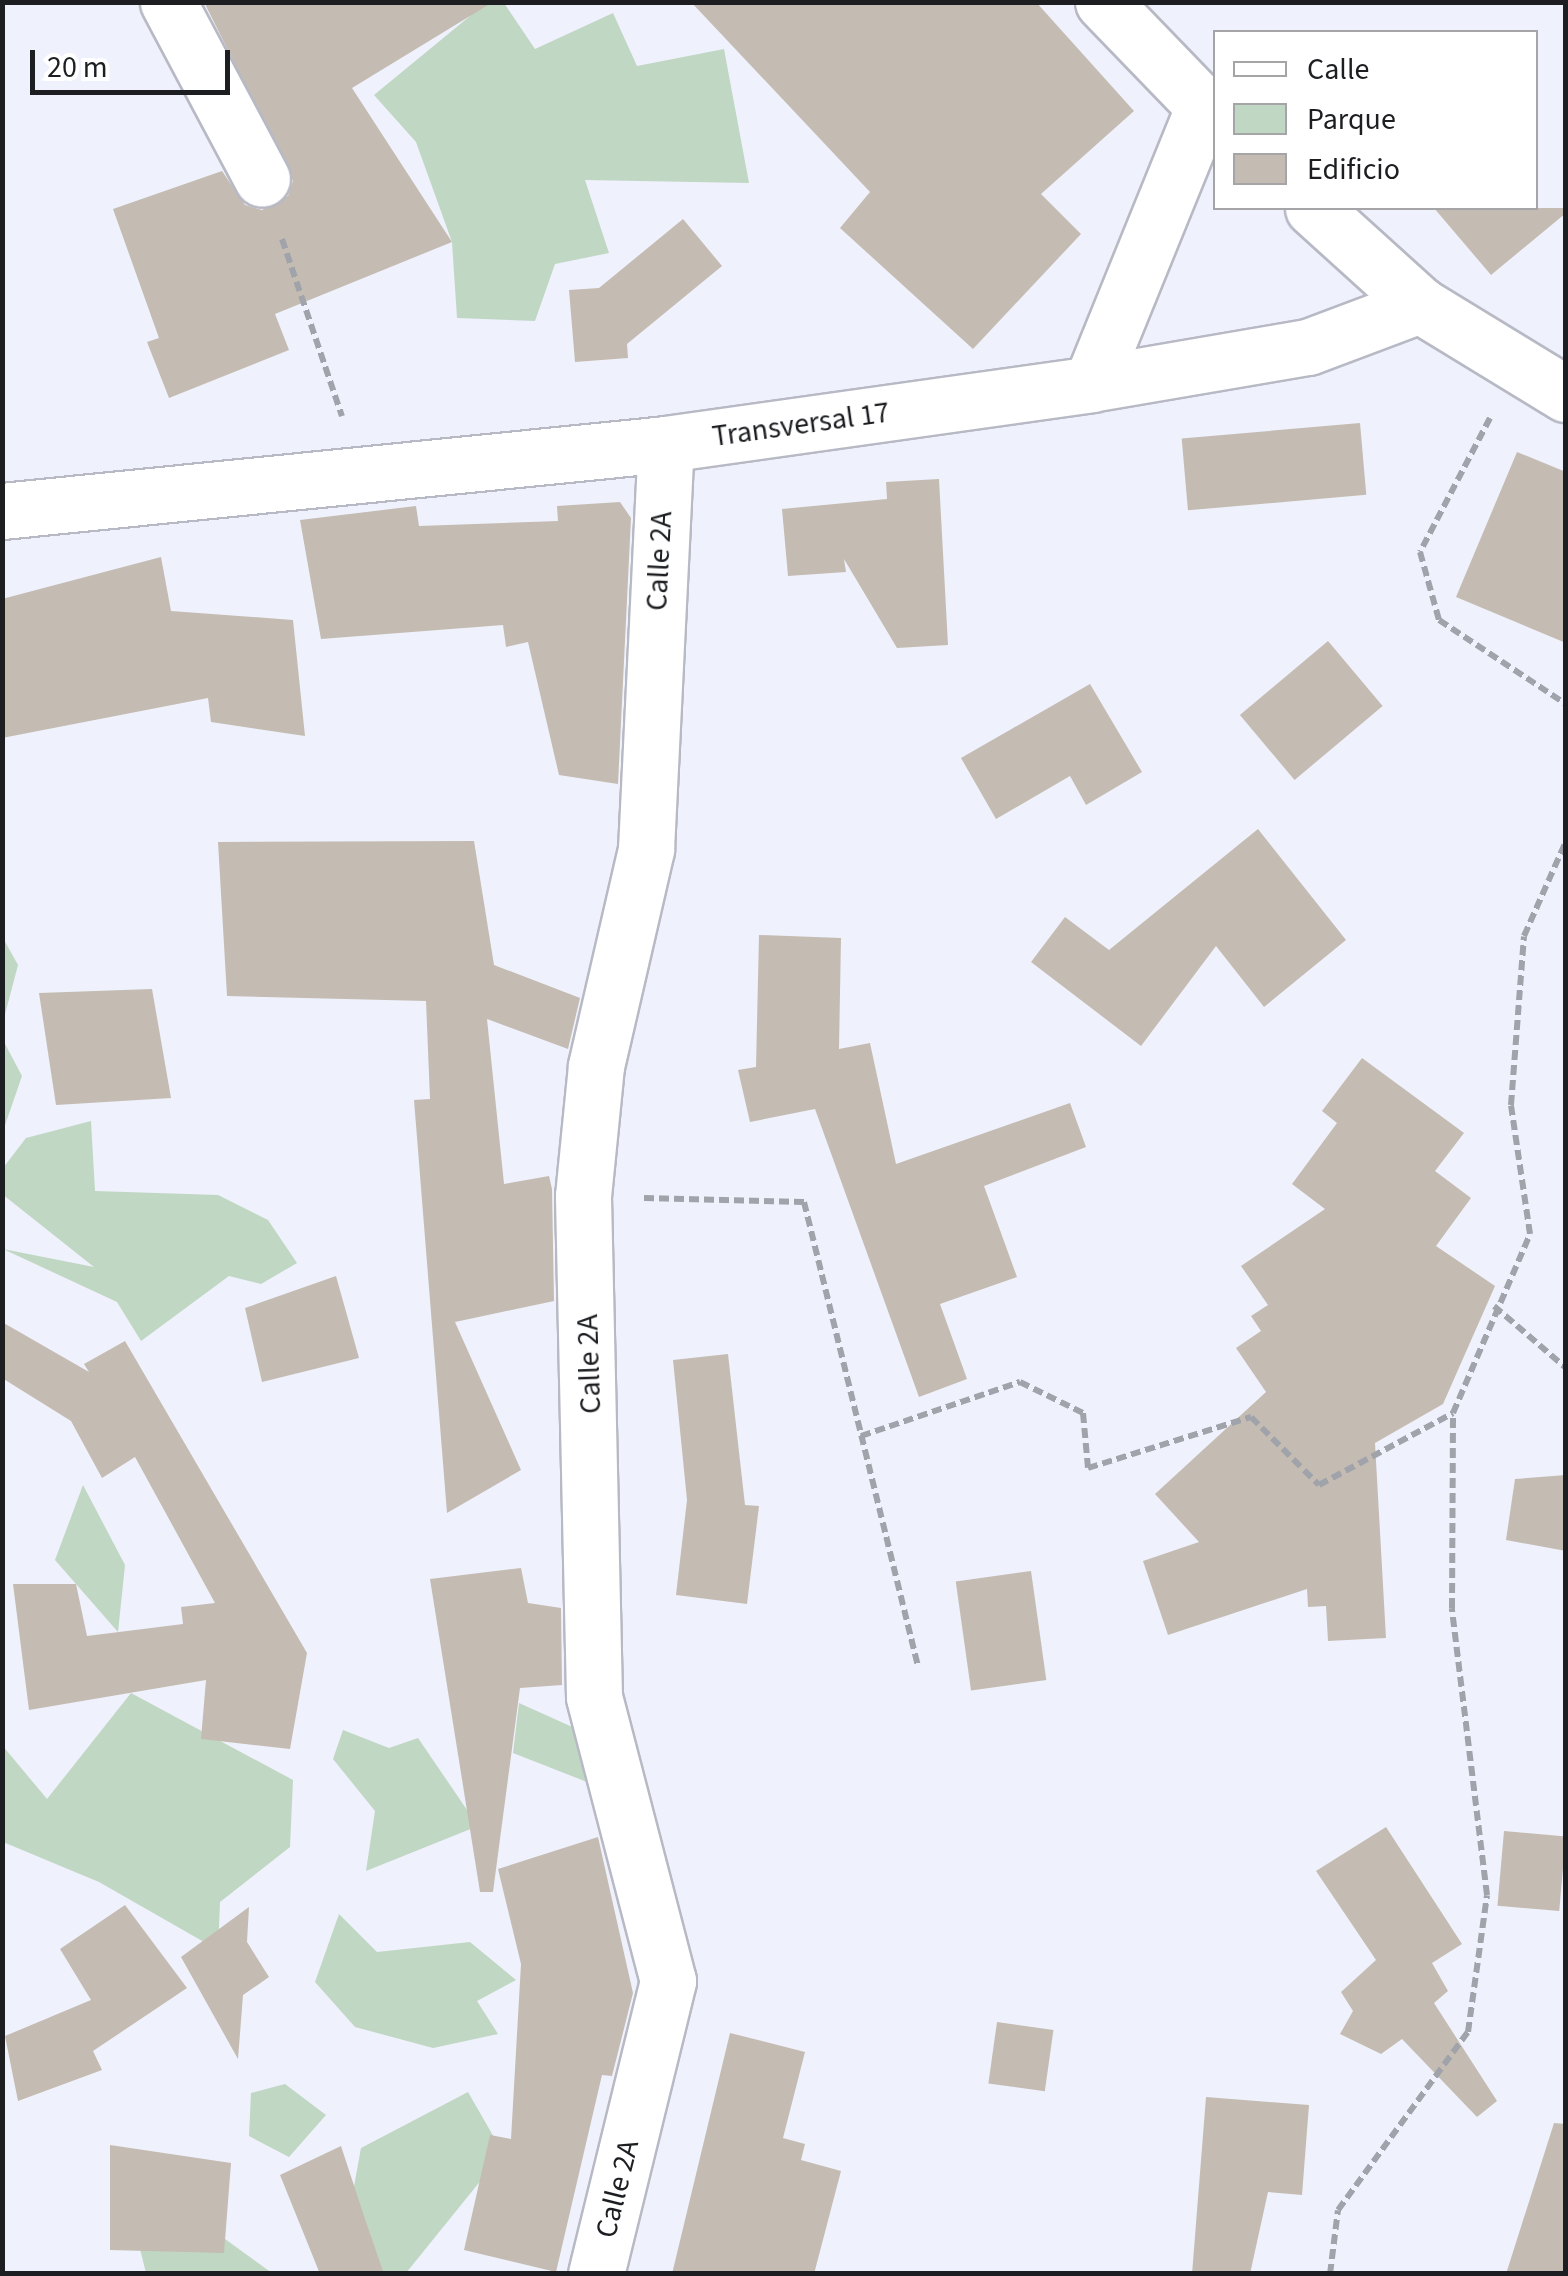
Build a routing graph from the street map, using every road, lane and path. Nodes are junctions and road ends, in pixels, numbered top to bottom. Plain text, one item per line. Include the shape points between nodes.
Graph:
1 (168, 2) edge
2 (1103, 2) edge
3 (1210, 114) edge
4 (262, 180) joint
5 (1315, 210) edge
6 (1420, 305) junction
7 (1518, 364) junction
8 (1091, 384) junction
9 (1566, 394) edge
10 (666, 444) junction
11 (360, 470) junction
12 (2, 511) edge
13 (1566, 704) edge
14 (1566, 841) edge
15 (583, 1196) junction
16 (1494, 1306) junction
17 (1566, 1368) edge
18 (1454, 1413) junction
19 (860, 1436) junction
20 (918, 1667) dead end
21 (596, 2274) edge
22 (1330, 2274) edge

1 - 4 street
2 - 3 street
3 - 8 street
4 - 11 path
5 - 6 street
6 - 7 street
6 - 8 street, Transversal 17 via 1308,346
7 - 9 street
7 - 13 path via 1420,552 1440,620
8 - 10 street, Transversal 17
10 - 11 street, Transversal 17
10 - 15 street, Calle 2A via 646,849 596,1066
11 - 12 street, Transversal 17
14 - 16 path via 1526,926 1510,1105 1530,1234
15 - 19 path via 804,1202
15 - 21 street, Calle 2A via 594,1696 668,1982
16 - 17 path
16 - 18 path
18 - 19 path via 1318,1485 1250,1417 1088,1468 1083,1413 1020,1382
18 - 22 path via 1452,1608 1487,1896 1468,2032 1338,2210
19 - 20 path

